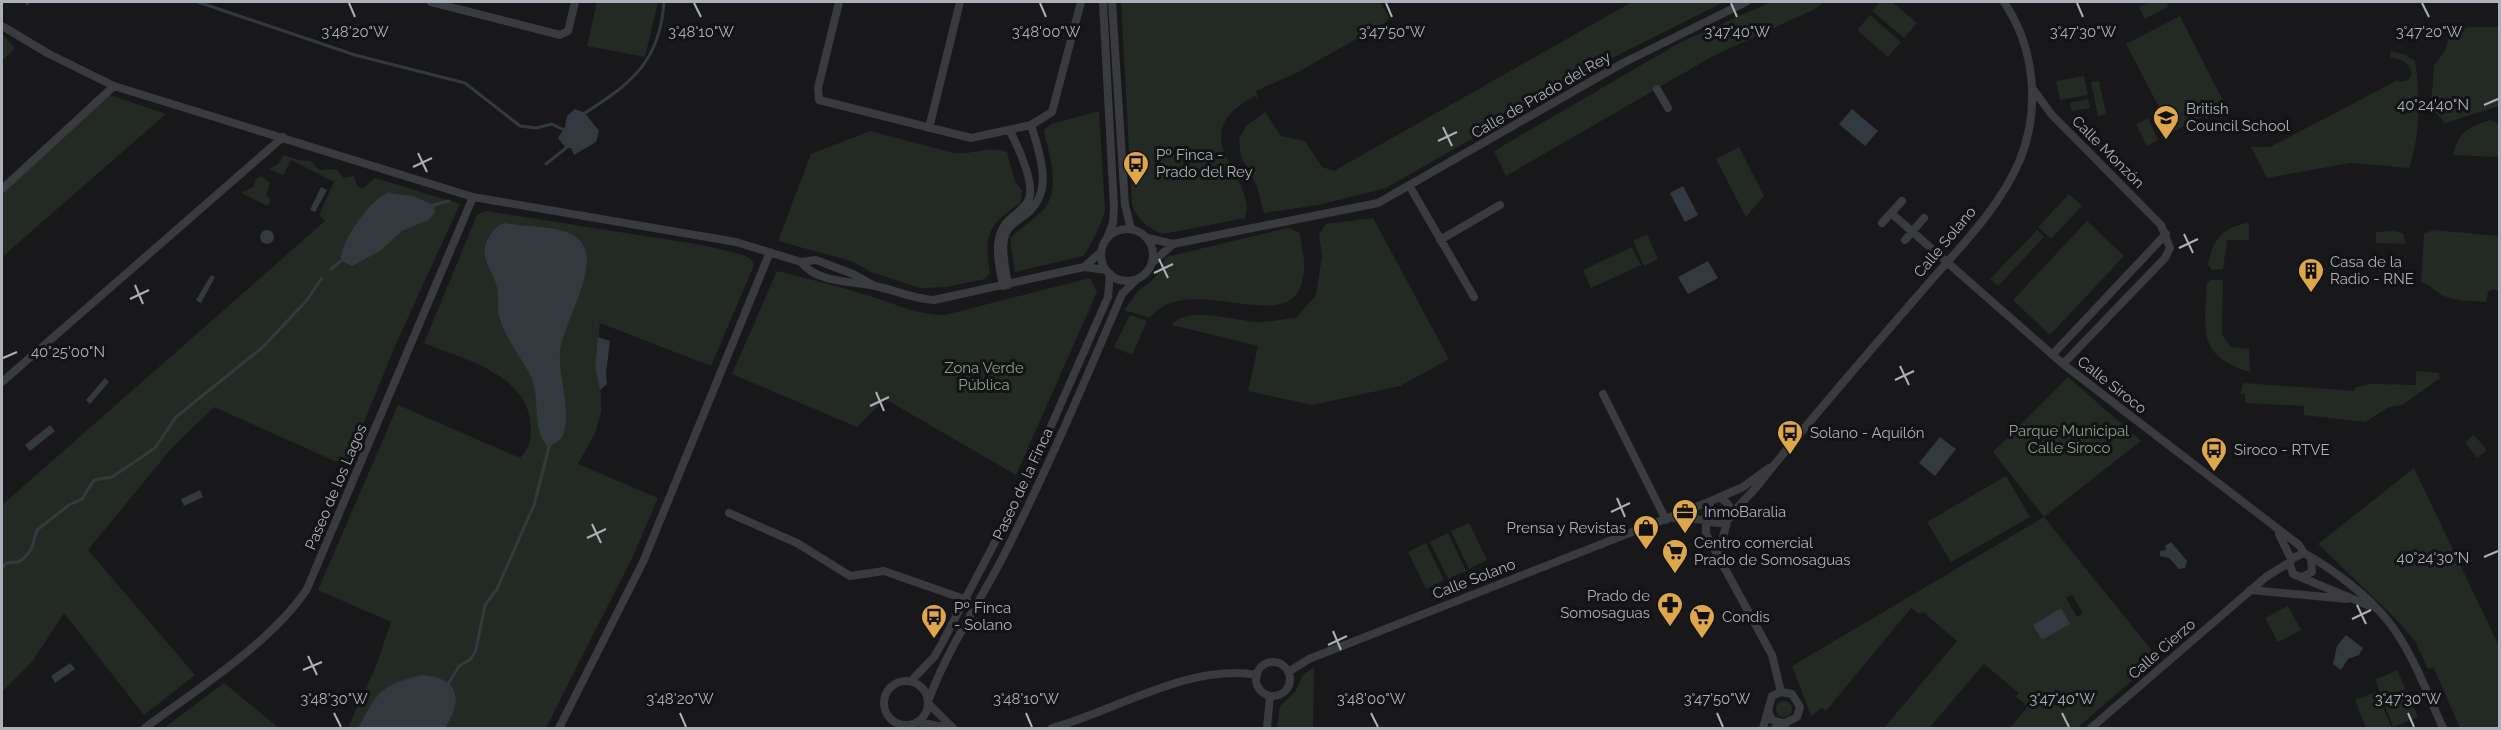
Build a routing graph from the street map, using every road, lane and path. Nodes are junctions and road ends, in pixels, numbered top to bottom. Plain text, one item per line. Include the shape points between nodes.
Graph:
1 (431, 2) edge
2 (575, 2) edge
3 (839, 2) edge
4 (960, 2) edge
5 (1081, 2) edge
6 (1103, 2) edge
7 (1112, 2) edge
8 (1746, 2) edge
9 (2004, 2) edge
10 (2, 26) edge
11 (114, 86) junction
12 (2033, 89) junction
13 (1657, 90) dead end
14 (1668, 108) dead end
15 (1031, 125) junction
16 (929, 128) junction
17 (1010, 131) junction
18 (283, 137) junction
19 (1410, 187) junction
20 (2, 189) edge
21 (473, 197) junction
22 (1902, 201) dead end
23 (1500, 205) dead end
24 (1891, 213) junction
25 (1924, 218) dead end
26 (1882, 223) dead end
27 (1131, 229) junction
28 (1913, 232) junction
29 (2166, 234) junction
30 (1107, 238) junction
31 (1148, 238) junction
32 (1440, 240) junction
33 (1905, 240) dead end
34 (1173, 244) junction
35 (770, 252) junction
36 (1101, 252) junction
37 (1947, 261) junction
38 (801, 262) junction
39 (1152, 263) junction
40 (1084, 267) junction
41 (1108, 272) junction
42 (1137, 279) junction
43 (875, 286) junction
44 (1005, 286) junction
45 (1474, 297) dead end
46 (2052, 355) junction
47 (2063, 364) junction
48 (2, 382) edge
49 (1603, 394) dead end
50 (1776, 463) junction
51 (1720, 496) junction
52 (1711, 501) junction
53 (729, 513) dead end
54 (1733, 514) junction
55 (1670, 519) junction
56 (1706, 521) junction
57 (1727, 522) junction
58 (2276, 529) junction
59 (2307, 555) junction
60 (1718, 556) junction
61 (2291, 561) junction
62 (2302, 577) junction
63 (2250, 590) junction
64 (967, 600) junction
65 (2355, 600) junction
66 (2377, 610) junction
67 (1288, 672) junction
68 (1257, 675) junction
69 (911, 681) junction
70 (1782, 692) junction
71 (1270, 696) junction
72 (929, 702) junction
73 (1768, 710) junction
74 (889, 718) junction
75 (1793, 724) junction
76 (913, 725) edge
77 (145, 729) edge
78 (559, 729) edge
79 (889, 729) edge
80 (948, 729) edge
81 (953, 729) edge
82 (1052, 729) edge
83 (1267, 729) edge
84 (1762, 729) edge
85 (1775, 729) edge
86 (2091, 729) edge
87 (2443, 729) edge

1 - 2 street via 560,35 568,31
3 - 16 street via 818,88 819,100
4 - 16 street
5 - 15 street via 1056,106
6 - 30 street via 1114,206
7 - 27 street via 1125,205
8 - 19 street, Calle de Prado del Rey via 1623,63
9 - 12 street, Calle Solano via 2027,48
10 - 11 street
11 - 18 street
11 - 20 street
12 - 29 street, Calle Monzón via 2039,100
12 - 37 street, Calle Solano via 2027,135 2006,188
13 - 14 street
15 - 17 street
15 - 44 street via 1042,164 1043,185 1037,202 1011,226 1004,239
16 - 17 street via 971,138
17 - 44 street via 1023,160 1030,195 1000,234 998,258
18 - 21 street
18 - 48 street
19 - 32 street
19 - 34 street, Calle de Prado del Rey via 1378,203
21 - 35 street via 699,234
21 - 77 street, Paseo de los Lagos via 307,589 268,634
22 - 24 street
23 - 32 street
24 - 26 street
24 - 28 street, Calle Siroco
25 - 28 street
27 - 30 street via 1122,229
27 - 31 street
28 - 33 street
28 - 37 street, Calle Siroco
29 - 46 street
29 - 47 street via 2170,248 2165,258
30 - 36 street
31 - 34 street, Calle de Prado del Rey
31 - 39 street via 1153,250
32 - 45 street
34 - 39 street
35 - 38 street
35 - 78 street via 643,562
36 - 40 street
36 - 41 street
37 - 46 street, Calle Siroco
37 - 50 street, Calle Solano
38 - 43 street via 816,261
38 - 43 street via 810,272 846,283
39 - 42 street
40 - 41 street
40 - 44 street
41 - 42 street via 1123,281
41 - 64 street, Paseo de la Finca via 1108,297 1072,381
42 - 72 street, Paseo de la Finca via 1122,294 1038,485 945,662
43 - 44 street via 934,300
46 - 47 street, Calle Siroco
47 - 58 street, Calle Siroco
49 - 55 street
50 - 51 street, Calle Solano via 1743,487
50 - 54 street, Calle Solano
51 - 52 street, Calle Solano
51 - 54 street
52 - 55 street, Calle Solano
52 - 56 street
53 - 64 street via 797,543 850,576 884,571
54 - 57 street, Calle Solano
55 - 56 street, Calle Solano
55 - 67 street, Calle Solano via 1314,656
56 - 57 street, Calle Solano
56 - 60 street via 1706,534
57 - 60 street
58 - 59 street, Calle Siroco
58 - 61 street, Calle Siroco
59 - 61 street
59 - 62 street via 2314,564 2312,572
59 - 66 street, Calle Siroco
60 - 70 street via 1772,655
61 - 62 street via 2291,571
61 - 63 street, Calle Cierzo
62 - 65 street, Calle Siroco
63 - 65 street
63 - 86 street, Calle Cierzo
64 - 69 street, Paseo de la Finca via 934,657
65 - 66 street, Calle Siroco
66 - 87 street, Calle Siroco via 2403,644
67 - 68 street via 1271,663
67 - 71 street via 1284,692
68 - 71 street via 1259,689
68 - 82 street via 1236,673 1183,682 1129,698
69 - 72 street via 920,684
69 - 74 street via 900,681 890,687 884,708
70 - 73 street via 1769,700
70 - 75 street via 1792,694 1799,702
71 - 83 street
72 - 76 street via 926,714
72 - 81 street
73 - 75 street via 1772,720
73 - 84 street
74 - 76 street
74 - 79 street
75 - 85 street
76 - 80 street

